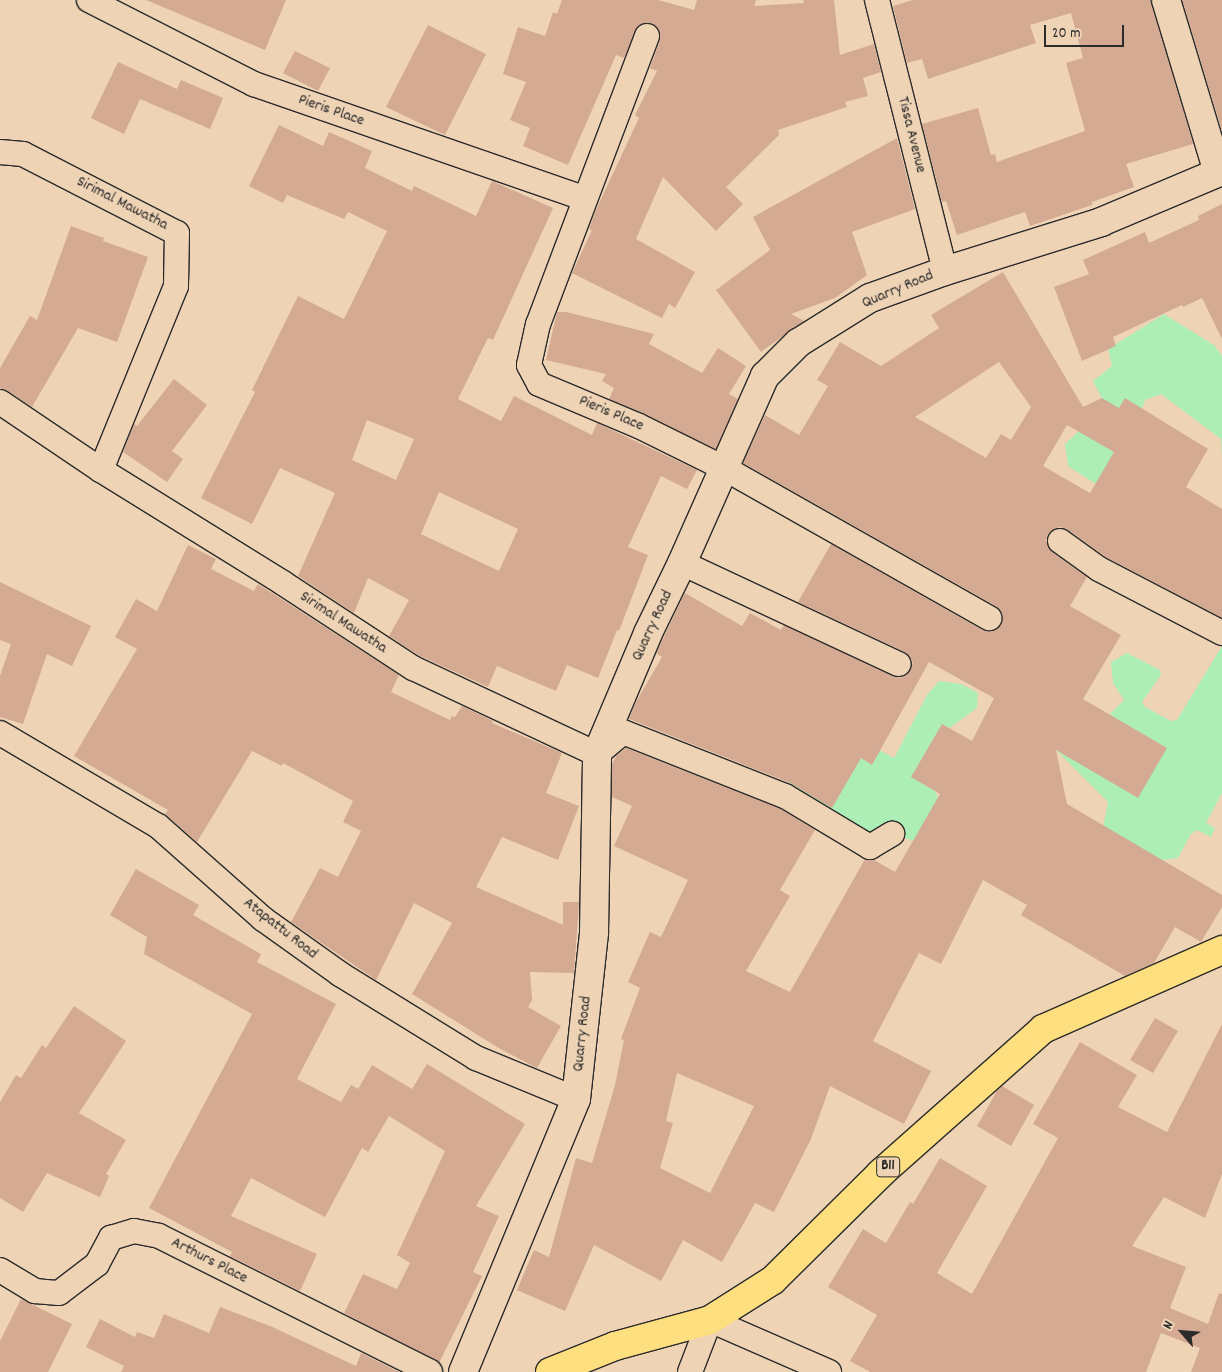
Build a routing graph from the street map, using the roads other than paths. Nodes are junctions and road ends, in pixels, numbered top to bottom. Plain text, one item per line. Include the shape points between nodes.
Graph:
1 (88, 0) edge
2 (876, 0) edge
3 (1166, 0) edge
4 (647, 36) dead end
5 (0, 152) edge
6 (1220, 172) edge
7 (584, 198) junction
8 (945, 271) junction
9 (0, 402) edge
10 (724, 468) junction
11 (101, 470) junction
12 (1060, 541) dead end
13 (682, 563) junction
14 (989, 618) dead end
15 (1222, 633) edge
16 (899, 664) dead end
17 (0, 733) edge
18 (597, 754) junction
19 (892, 834) dead end
20 (1222, 950) edge
21 (576, 1098) junction
22 (0, 1270) edge
23 (710, 1320) junction
24 (430, 1372) edge
25 (463, 1372) edge
26 (550, 1372) edge
27 (690, 1372) edge
28 (829, 1372) edge

1 - 7 street, Pieris Place via 254,84
2 - 8 street, Tissa Avenue
3 - 6 street
4 - 7 street, Pieris Place
5 - 11 street, Sirimal Mawatha via 23,154 177,233 176,286
6 - 8 street, Quarry Road via 1101,222
7 - 10 street, Pieris Place via 538,324 529,365 539,384 639,426
8 - 10 street, Quarry Road via 870,298 798,343 765,376
9 - 11 street, Sirimal Mawatha
10 - 13 street, Quarry Road
10 - 14 street, Pieris Place
11 - 18 street, Sirimal Mawatha via 412,668
12 - 15 street via 1099,569
13 - 16 street
13 - 18 street, Quarry Road
17 - 21 street, Atapattu Road via 158,826 263,919 340,974 476,1058
18 - 19 street via 623,732 785,796 870,847
18 - 21 street, Quarry Road via 594,932
20 - 23 main road, B11 via 1043,1029 881,1173 773,1280
21 - 25 street, Quarry Road
22 - 24 street, Arthurs Place via 36,1291 59,1293 97,1264 111,1238 134,1231 159,1236
23 - 26 main road, B11 via 615,1346
23 - 27 street
23 - 28 street

